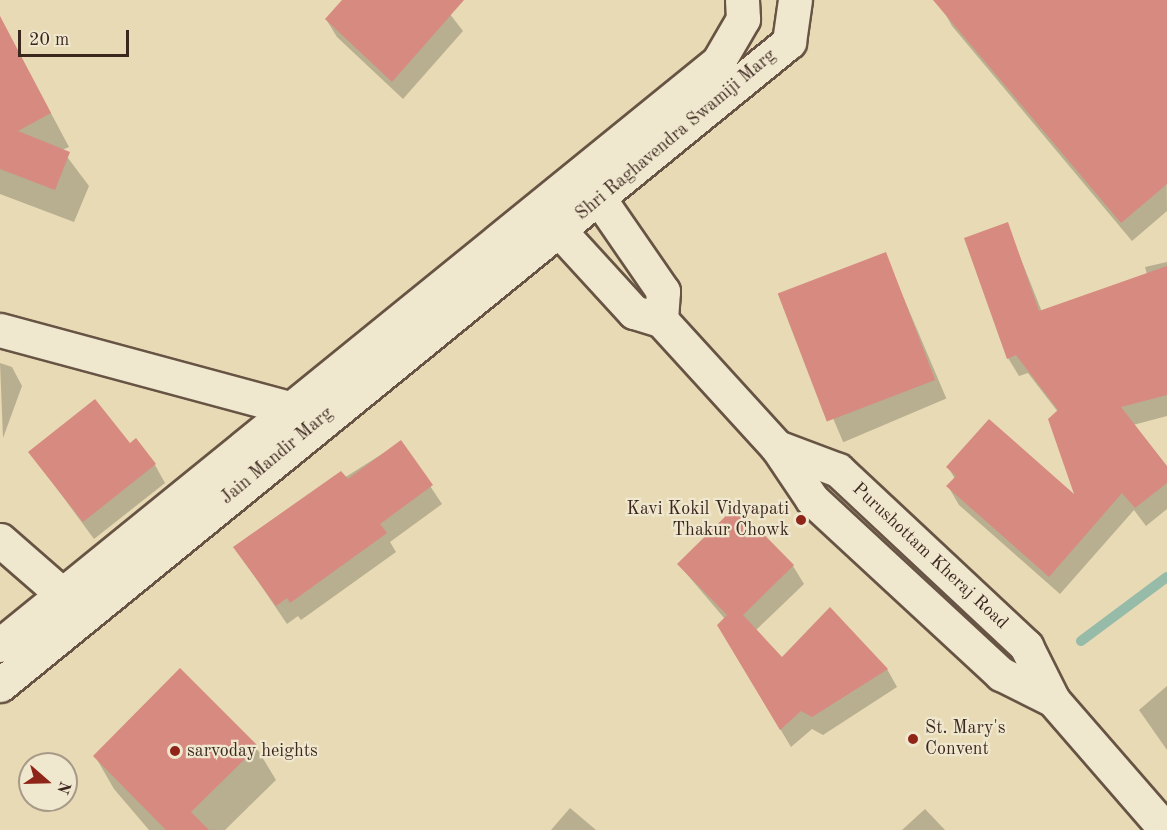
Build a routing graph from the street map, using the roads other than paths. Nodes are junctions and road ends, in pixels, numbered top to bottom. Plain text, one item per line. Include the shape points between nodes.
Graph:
1 (783, 0) edge
2 (795, 0) edge
3 (743, 10) edge
4 (699, 97) junction
5 (580, 173) junction
6 (599, 199) junction
7 (538, 207) junction
8 (559, 232) junction
9 (661, 320) junction
10 (0, 330) edge
11 (337, 388) junction
12 (289, 408) junction
13 (777, 447) junction
14 (189, 508) junction
15 (0, 540) edge
16 (935, 562) junction
17 (113, 571) junction
18 (909, 589) junction
19 (62, 594) junction
20 (4, 665) edge
21 (1053, 700) junction
22 (1166, 830) edge

1 - 3 street
2 - 4 street, Shri Raghavendra Swamiji Marg via 789,42
3 - 4 street, Shri Raghavendra Swamiji Marg
4 - 5 street, Shri Raghavendra Swamiji Marg
4 - 6 street, Shri Raghavendra Swamiji Marg
5 - 6 street
5 - 7 street, Shri Raghavendra Swamiji Marg
6 - 8 street, Shri Raghavendra Swamiji Marg
6 - 9 street via 663,291
7 - 8 street, Purushottam Kheraj Road
7 - 11 street, Jain Mandir Marg
8 - 9 street, Purushottam Kheraj Road via 634,312
8 - 11 street, Jain Mandir Marg
9 - 13 street, Purushottam Kheraj Road
10 - 12 street
11 - 12 street, Jain Mandir Marg
11 - 14 street, Jain Mandir Marg
12 - 14 street, Jain Mandir Marg
13 - 16 street, Purushottam Kheraj Road via 838,470
13 - 18 street, Purushottam Kheraj Road via 812,499
14 - 17 street, Jain Mandir Marg
15 - 19 street
16 - 18 street
16 - 21 street, Purushottam Kheraj Road via 1026,646
17 - 19 street, Jain Mandir Marg
17 - 20 street, Jain Mandir Marg
18 - 21 street, Purushottam Kheraj Road via 1001,674
19 - 20 street, Jain Mandir Marg
21 - 22 street, Purushottam Kheraj Road

